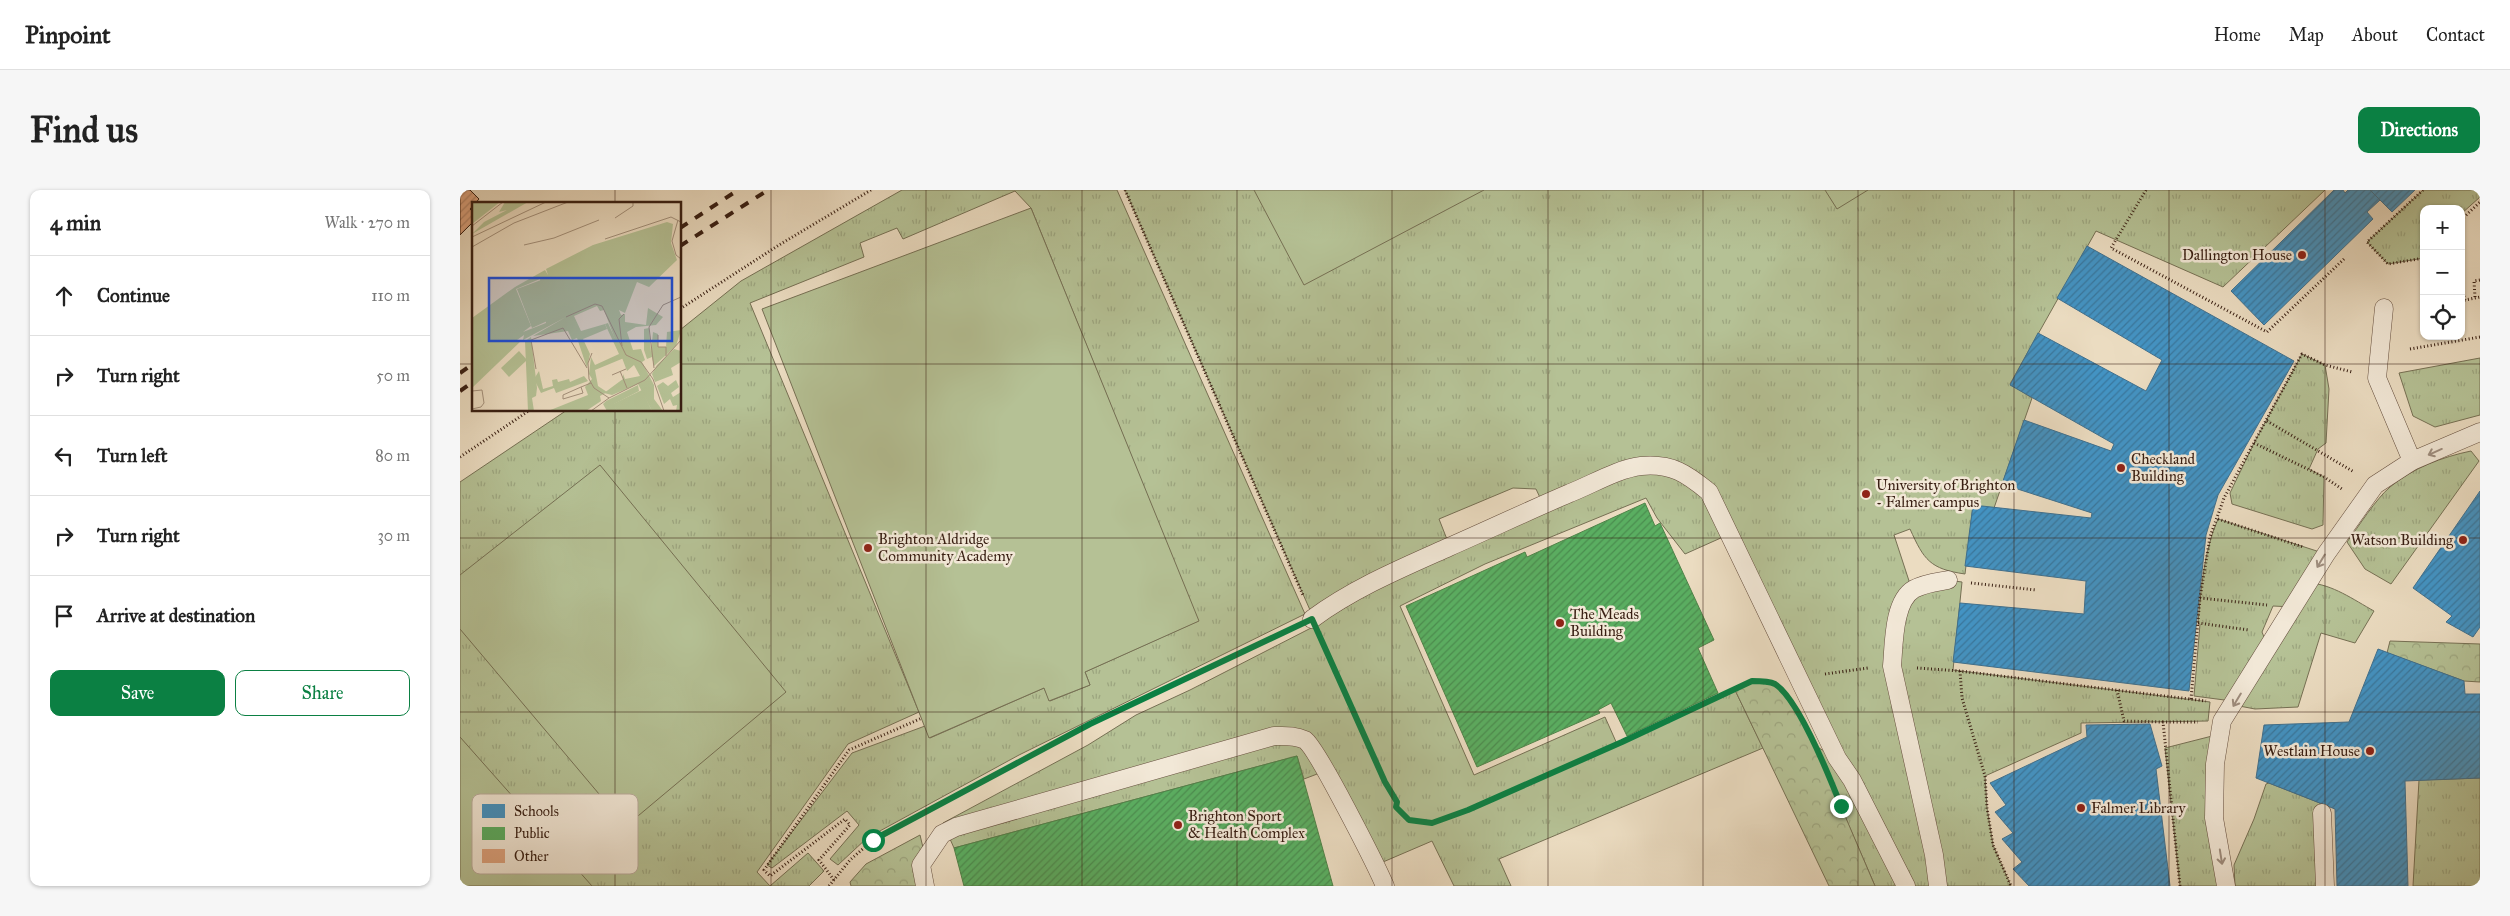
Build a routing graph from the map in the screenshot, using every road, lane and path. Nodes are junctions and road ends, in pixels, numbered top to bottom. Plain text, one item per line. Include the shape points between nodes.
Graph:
1 (871, 190) edge
2 (1125, 190) edge
3 (2146, 190) edge
4 (2424, 190) edge
5 (2480, 202) edge
6 (2465, 216) edge
7 (2420, 259) edge
8 (2344, 260) dead end
9 (2480, 280) edge
10 (2464, 295) edge
11 (2475, 297) junction
12 (2480, 297) edge
13 (681, 308) edge
14 (2384, 308) dead end
15 (2480, 337) edge
16 (2410, 349) dead end
17 (2377, 378) junction
18 (529, 411) edge
19 (2267, 421) junction
20 (2480, 432) edge
21 (2254, 443) junction
22 (460, 458) edge
23 (2412, 461) junction
24 (2375, 485) junction
25 (2360, 506) junction
26 (2218, 519) junction
27 (2326, 554) junction
28 (1948, 580) joint
29 (2036, 590) dead end
30 (2200, 598) junction
31 (2294, 608) junction
32 (1312, 619) junction
33 (2198, 623) junction
34 (2278, 634) junction
35 (1875, 667) dead end
36 (1922, 668) dead end
37 (1960, 671) junction
38 (1796, 673) junction
39 (1779, 688) dead end
40 (2117, 690) junction
41 (2191, 699) junction
42 (2234, 705) junction
43 (922, 718) dead end
44 (2163, 722) junction
45 (2222, 722) junction
46 (2322, 813) dead end
47 (834, 880) junction
48 (829, 886) edge
49 (925, 886) edge
50 (1385, 886) edge
51 (1906, 886) edge
52 (1938, 886) edge
53 (2010, 886) edge
54 (2180, 886) edge
55 (2226, 886) edge
56 (2325, 886) edge

1 - 13 path
2 - 32 path
3 - 8 path via 2111,248 2267,332
4 - 7 path via 2367,242 2388,264
5 - 6 path
9 - 11 path via 2474,281
10 - 11 path via 2465,300
11 - 12 path
14 - 17 lane
15 - 16 path
17 - 19 path via 2325,365 2302,354
17 - 23 lane
18 - 22 path
19 - 21 path
19 - 24 path
20 -> 23 lane
21 - 25 path via 2336,483
21 - 26 path via 2224,498
23 - 24 lane
24 - 25 lane
25 - 27 lane
26 - 27 path
26 - 30 path via 2210,537
27 -> 31 lane
28 - 29 path
28 - 52 lane via 1912,590 1899,610 1893,635 1892,666
30 - 31 path
30 - 33 path
31 - 34 lane
32 - 38 lane via 1332,604 1394,572 1552,500 1625,470 1641,466 1674,468 1709,492
32 - 39 path via 1397,802 1396,807 1409,820 1420,823 1432,823 1468,810 1752,681 1768,682
32 - 47 path via 1090,724 873,840 850,860
33 - 34 path
33 - 41 path
34 -> 42 lane
35 - 38 path via 1831,675
36 - 37 path
37 - 40 path
37 - 53 path via 1962,698 1985,776 1993,845
38 - 51 lane via 1837,758 1852,780
40 - 41 path
40 - 44 path via 2124,722
41 - 42 path
42 - 45 lane
43 - 47 path via 849,750 764,870 770,876 845,819 850,825 819,860
44 - 45 path
44 - 54 path
45 -> 55 lane via 2215,764 2214,818
46 - 56 lane
47 - 48 path
49 - 50 lane via 921,865 942,834 956,827 1251,742 1274,736 1292,736 1306,741 1325,771

